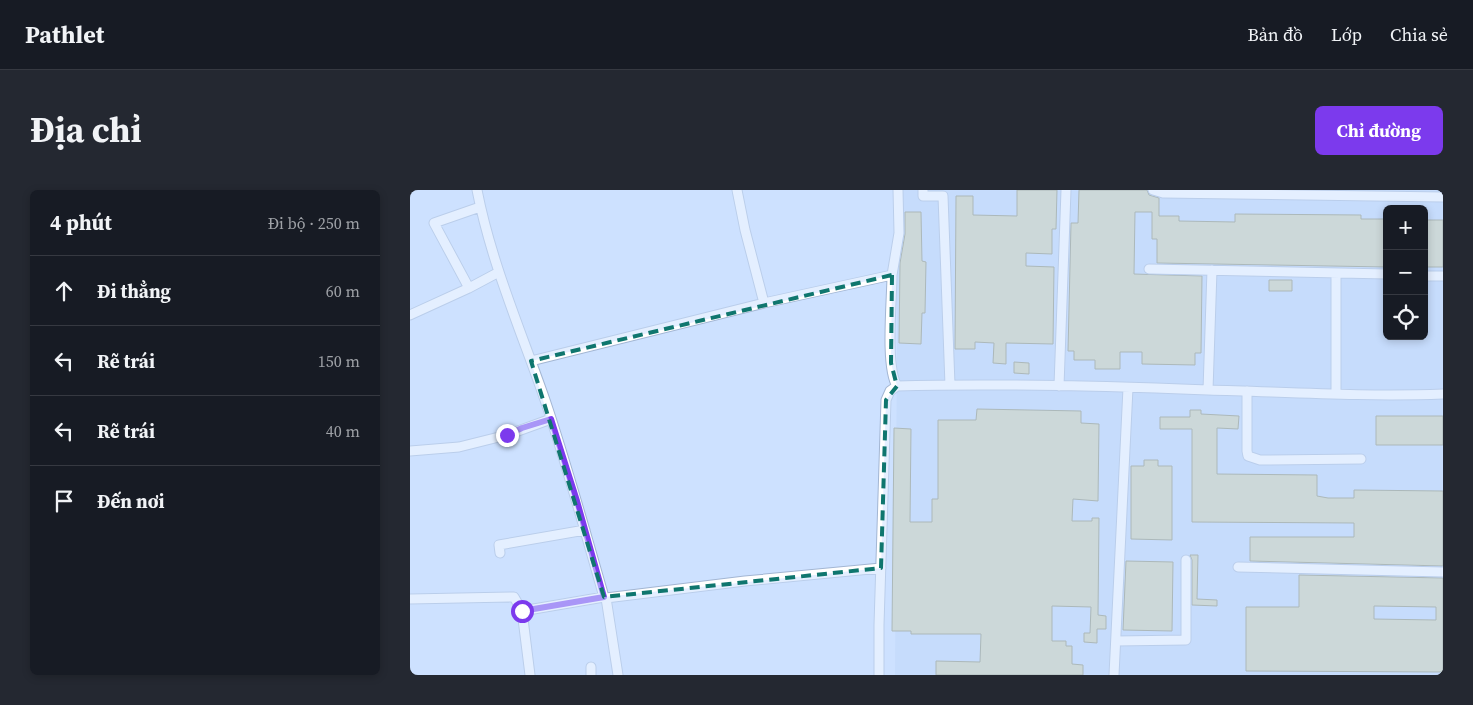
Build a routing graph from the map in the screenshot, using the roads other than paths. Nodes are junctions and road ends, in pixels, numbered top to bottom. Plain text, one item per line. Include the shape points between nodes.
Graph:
1 (477, 190) edge
2 (737, 190) edge
3 (898, 190) edge
4 (923, 190) edge
5 (1066, 190) edge
6 (1154, 190) edge
7 (1443, 197) edge
8 (480, 207) junction
9 (1149, 269) dead end
10 (1212, 270) junction
11 (499, 272) junction
12 (1336, 273) junction
13 (892, 274) junction
14 (1383, 274) edge
15 (1428, 276) edge
16 (1443, 276) edge
17 (469, 288) junction
18 (764, 303) junction
19 (410, 315) edge
20 (531, 362) junction
21 (950, 385) junction
22 (897, 386) junction
23 (1059, 386) junction
24 (1128, 388) junction
25 (1208, 390) junction
26 (1247, 391) junction
27 (1336, 394) junction
28 (1443, 394) edge
29 (551, 419) junction
30 (410, 451) edge
31 (1361, 459) dead end
32 (585, 530) junction
33 (500, 553) dead end
34 (1186, 560) dead end
35 (1238, 567) dead end
36 (881, 568) junction
37 (1443, 572) edge
38 (605, 597) junction
39 (410, 599) edge
40 (522, 611) junction
41 (1116, 641) junction
42 (530, 675) edge
43 (618, 675) edge
44 (879, 675) edge
45 (1114, 675) edge

1 - 8 street
2 - 18 street
3 - 13 street via 899,233
4 - 21 street via 923,196 943,196
5 - 23 street
6 - 7 street via 1233,195
8 - 11 street
8 - 17 street via 434,223
9 - 10 street
10 - 12 street
10 - 25 street
11 - 17 street
11 - 20 street
12 - 14 street
12 - 27 street
13 - 18 street
13 - 22 street via 891,363
15 - 16 street
17 - 19 street
18 - 20 street
20 - 29 street
21 - 22 street
21 - 23 street
22 - 36 street via 886,400
23 - 24 street
24 - 25 street
24 - 41 street
25 - 26 street
26 - 27 street
26 - 31 street via 1248,456 1260,460
27 - 28 street
29 - 30 street via 459,447
29 - 32 street
32 - 33 street via 499,545
32 - 38 street
34 - 41 street via 1186,640
35 - 37 street
36 - 38 street
36 - 44 street
38 - 40 street
38 - 43 street
39 - 40 street via 514,597
40 - 42 street
41 - 45 street

